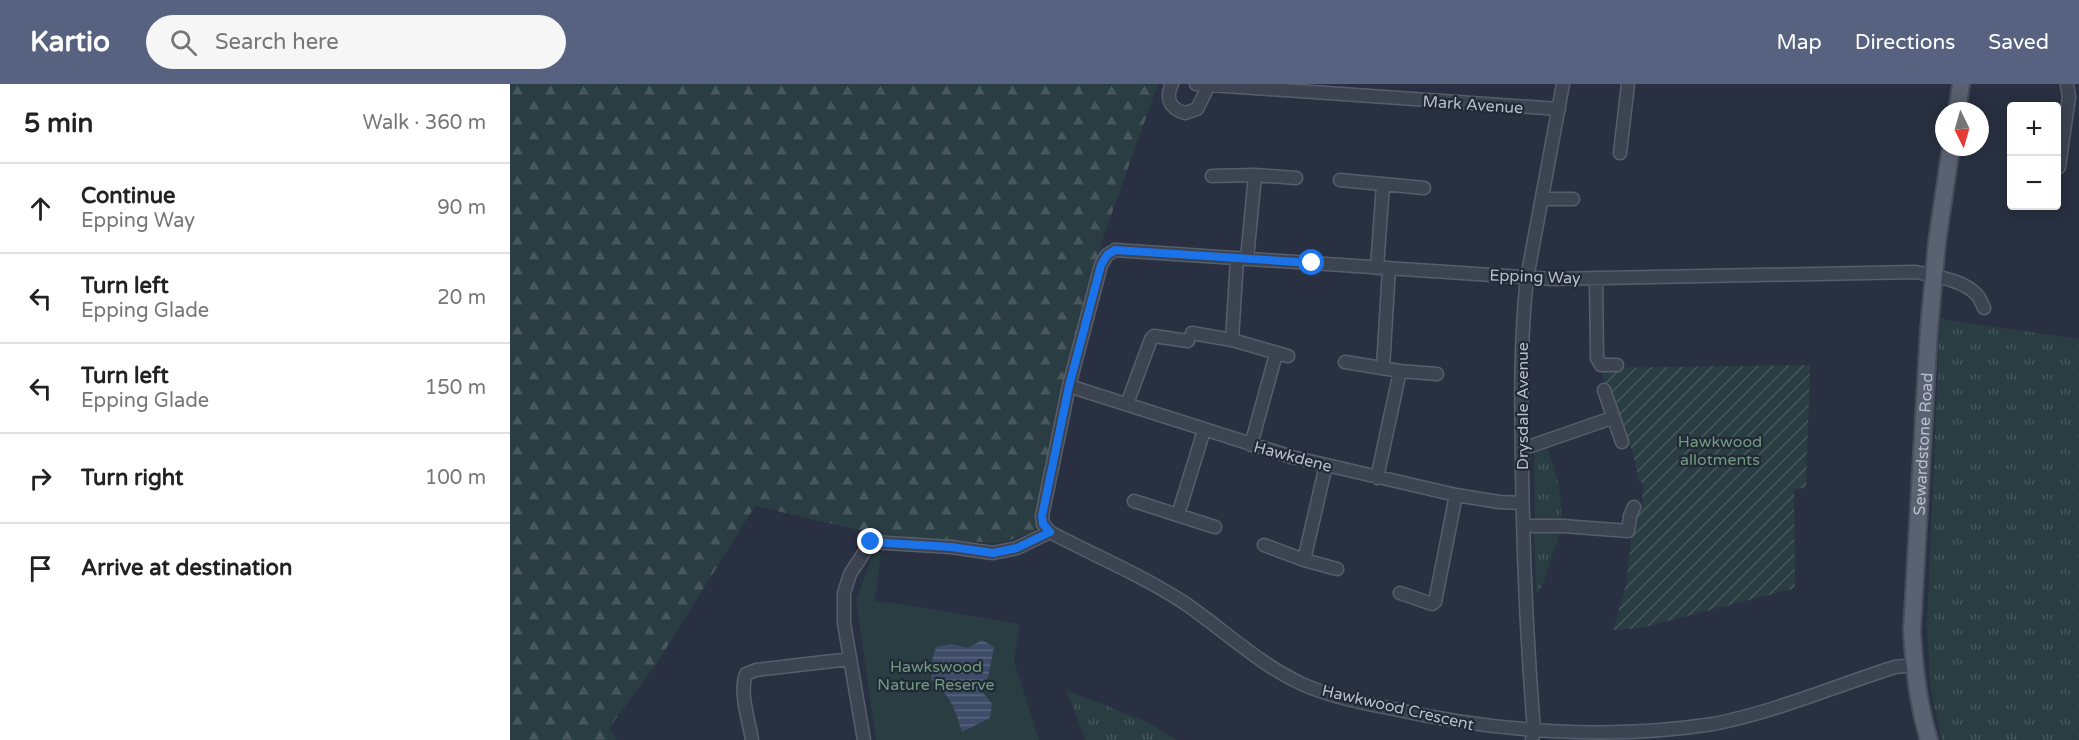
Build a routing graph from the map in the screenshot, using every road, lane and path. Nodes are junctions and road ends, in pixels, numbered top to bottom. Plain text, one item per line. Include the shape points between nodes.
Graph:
1 (1172, 84) edge
2 (1563, 84) edge
3 (1628, 84) edge
4 (1961, 84) edge
5 (2067, 84) edge
6 (1202, 85) edge
7 (1958, 102) edge
8 (1559, 109) junction
9 (1620, 153) dead end
10 (1950, 156) edge
11 (2061, 156) edge
12 (1255, 175) junction
13 (1212, 176) dead end
14 (1296, 178) dead end
15 (1340, 180) dead end
16 (1383, 184) junction
17 (1424, 188) dead end
18 (1573, 199) dead end
19 (1542, 200) junction
20 (1242, 259) junction
21 (1383, 268) junction
22 (1934, 276) junction
23 (1527, 278) junction
24 (1596, 278) junction
25 (1984, 308) dead end
26 (1232, 340) junction
27 (1345, 362) dead end
28 (1617, 365) dead end
29 (1383, 368) junction
30 (1400, 371) junction
31 (1437, 374) dead end
32 (1069, 386) junction
33 (1604, 390) dead end
34 (1127, 405) junction
35 (1612, 418) junction
36 (1204, 430) junction
37 (1622, 442) dead end
38 (1251, 446) junction
39 (1522, 449) junction
40 (1326, 465) junction
41 (1377, 478) junction
42 (1456, 495) junction
43 (1134, 501) dead end
44 (1522, 504) junction
45 (1634, 507) dead end
46 (1178, 515) junction
47 (1523, 526) junction
48 (1215, 527) dead end
49 (1054, 534) junction
50 (1264, 545) dead end
51 (1304, 560) junction
52 (1337, 569) dead end
53 (1400, 593) dead end
54 (850, 659) junction
55 (1914, 665) junction
56 (1533, 736) edge
57 (752, 740) edge
58 (864, 740) edge
59 (1929, 740) edge

1 - 6 street, Mark Avenue via 1168,100 1173,108 1185,113 1197,109
2 - 8 street, Drysdale Avenue
3 - 9 street
4 - 7 main road
5 - 11 street via 2069,97
6 - 8 street, Mark Avenue
8 - 19 street, Drysdale Avenue
10 - 22 main road, Sewardstone Road
12 - 13 street
12 - 14 street
12 - 20 street
15 - 16 street
16 - 17 street
16 - 21 street
18 - 19 street
19 - 23 street, Drysdale Avenue
20 - 21 street, Epping Way
20 - 26 street
20 - 32 street, Epping Way via 1115,250 1107,255
21 - 23 street, Epping Way
21 - 29 street
22 - 24 street, Epping Way via 1916,272
22 - 25 street, Epping Way via 1962,285 1976,294
22 - 55 main road, Sewardstone Road via 1912,631
23 - 24 street, Epping Way
23 - 39 street, Drysdale Avenue via 1521,366
24 - 28 street via 1597,358 1600,365
26 - 34 street via 1154,336
26 - 38 street via 1282,355
27 - 29 street
29 - 30 street
30 - 31 street
30 - 41 street
32 - 34 street, Hawkdene
32 - 49 street, Epping Way via 1042,516 1043,524
33 - 35 street
34 - 36 street, Hawkdene
35 - 37 street
35 - 39 street
36 - 38 street, Hawkdene
36 - 46 street
38 - 40 street, Hawkdene
39 - 44 street, Drysdale Avenue
40 - 41 street, Hawkdene
40 - 51 street
41 - 42 street, Hawkdene
42 - 44 street, Hawkdene
42 - 53 street via 1435,602
43 - 46 street
44 - 47 street, Drysdale Avenue
45 - 47 street via 1629,531
46 - 48 street
47 - 56 street, Drysdale Avenue
49 - 54 street via 993,553 871,542 850,574 844,593
49 - 56 street, Hawkwood Crescent via 1185,604 1269,666 1302,684 1333,696
50 - 51 street
51 - 52 street
54 - 57 street via 746,674 744,692
54 - 58 street
55 - 56 street, Hawkwood Crescent via 1895,667 1716,724 1635,733
55 - 59 main road, Sewardstone Road

